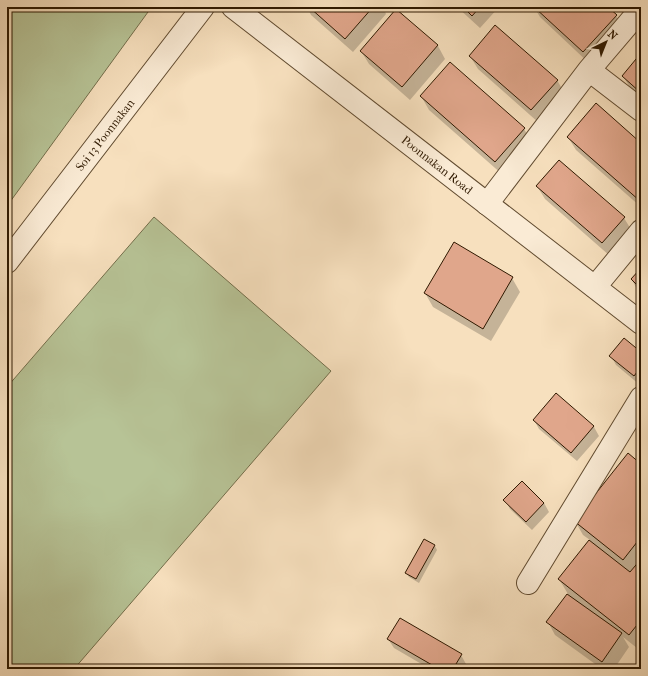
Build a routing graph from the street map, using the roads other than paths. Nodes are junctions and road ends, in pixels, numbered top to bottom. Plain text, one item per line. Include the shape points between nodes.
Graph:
1 (203, 7) edge
2 (641, 9) edge
3 (244, 10) edge
4 (589, 70) junction
5 (641, 110) edge
6 (487, 204) junction
7 (641, 231) edge
8 (7, 262) edge
9 (595, 287) junction
10 (641, 323) edge
11 (641, 398) edge
12 (528, 583) dead end

1 - 8 street, Soi 13 Poonnakan
2 - 4 street
3 - 6 street, Poonnakan Road
4 - 5 street
4 - 6 street
6 - 9 street, Poonnakan Road
7 - 9 street
9 - 10 street, Poonnakan Road
11 - 12 street

